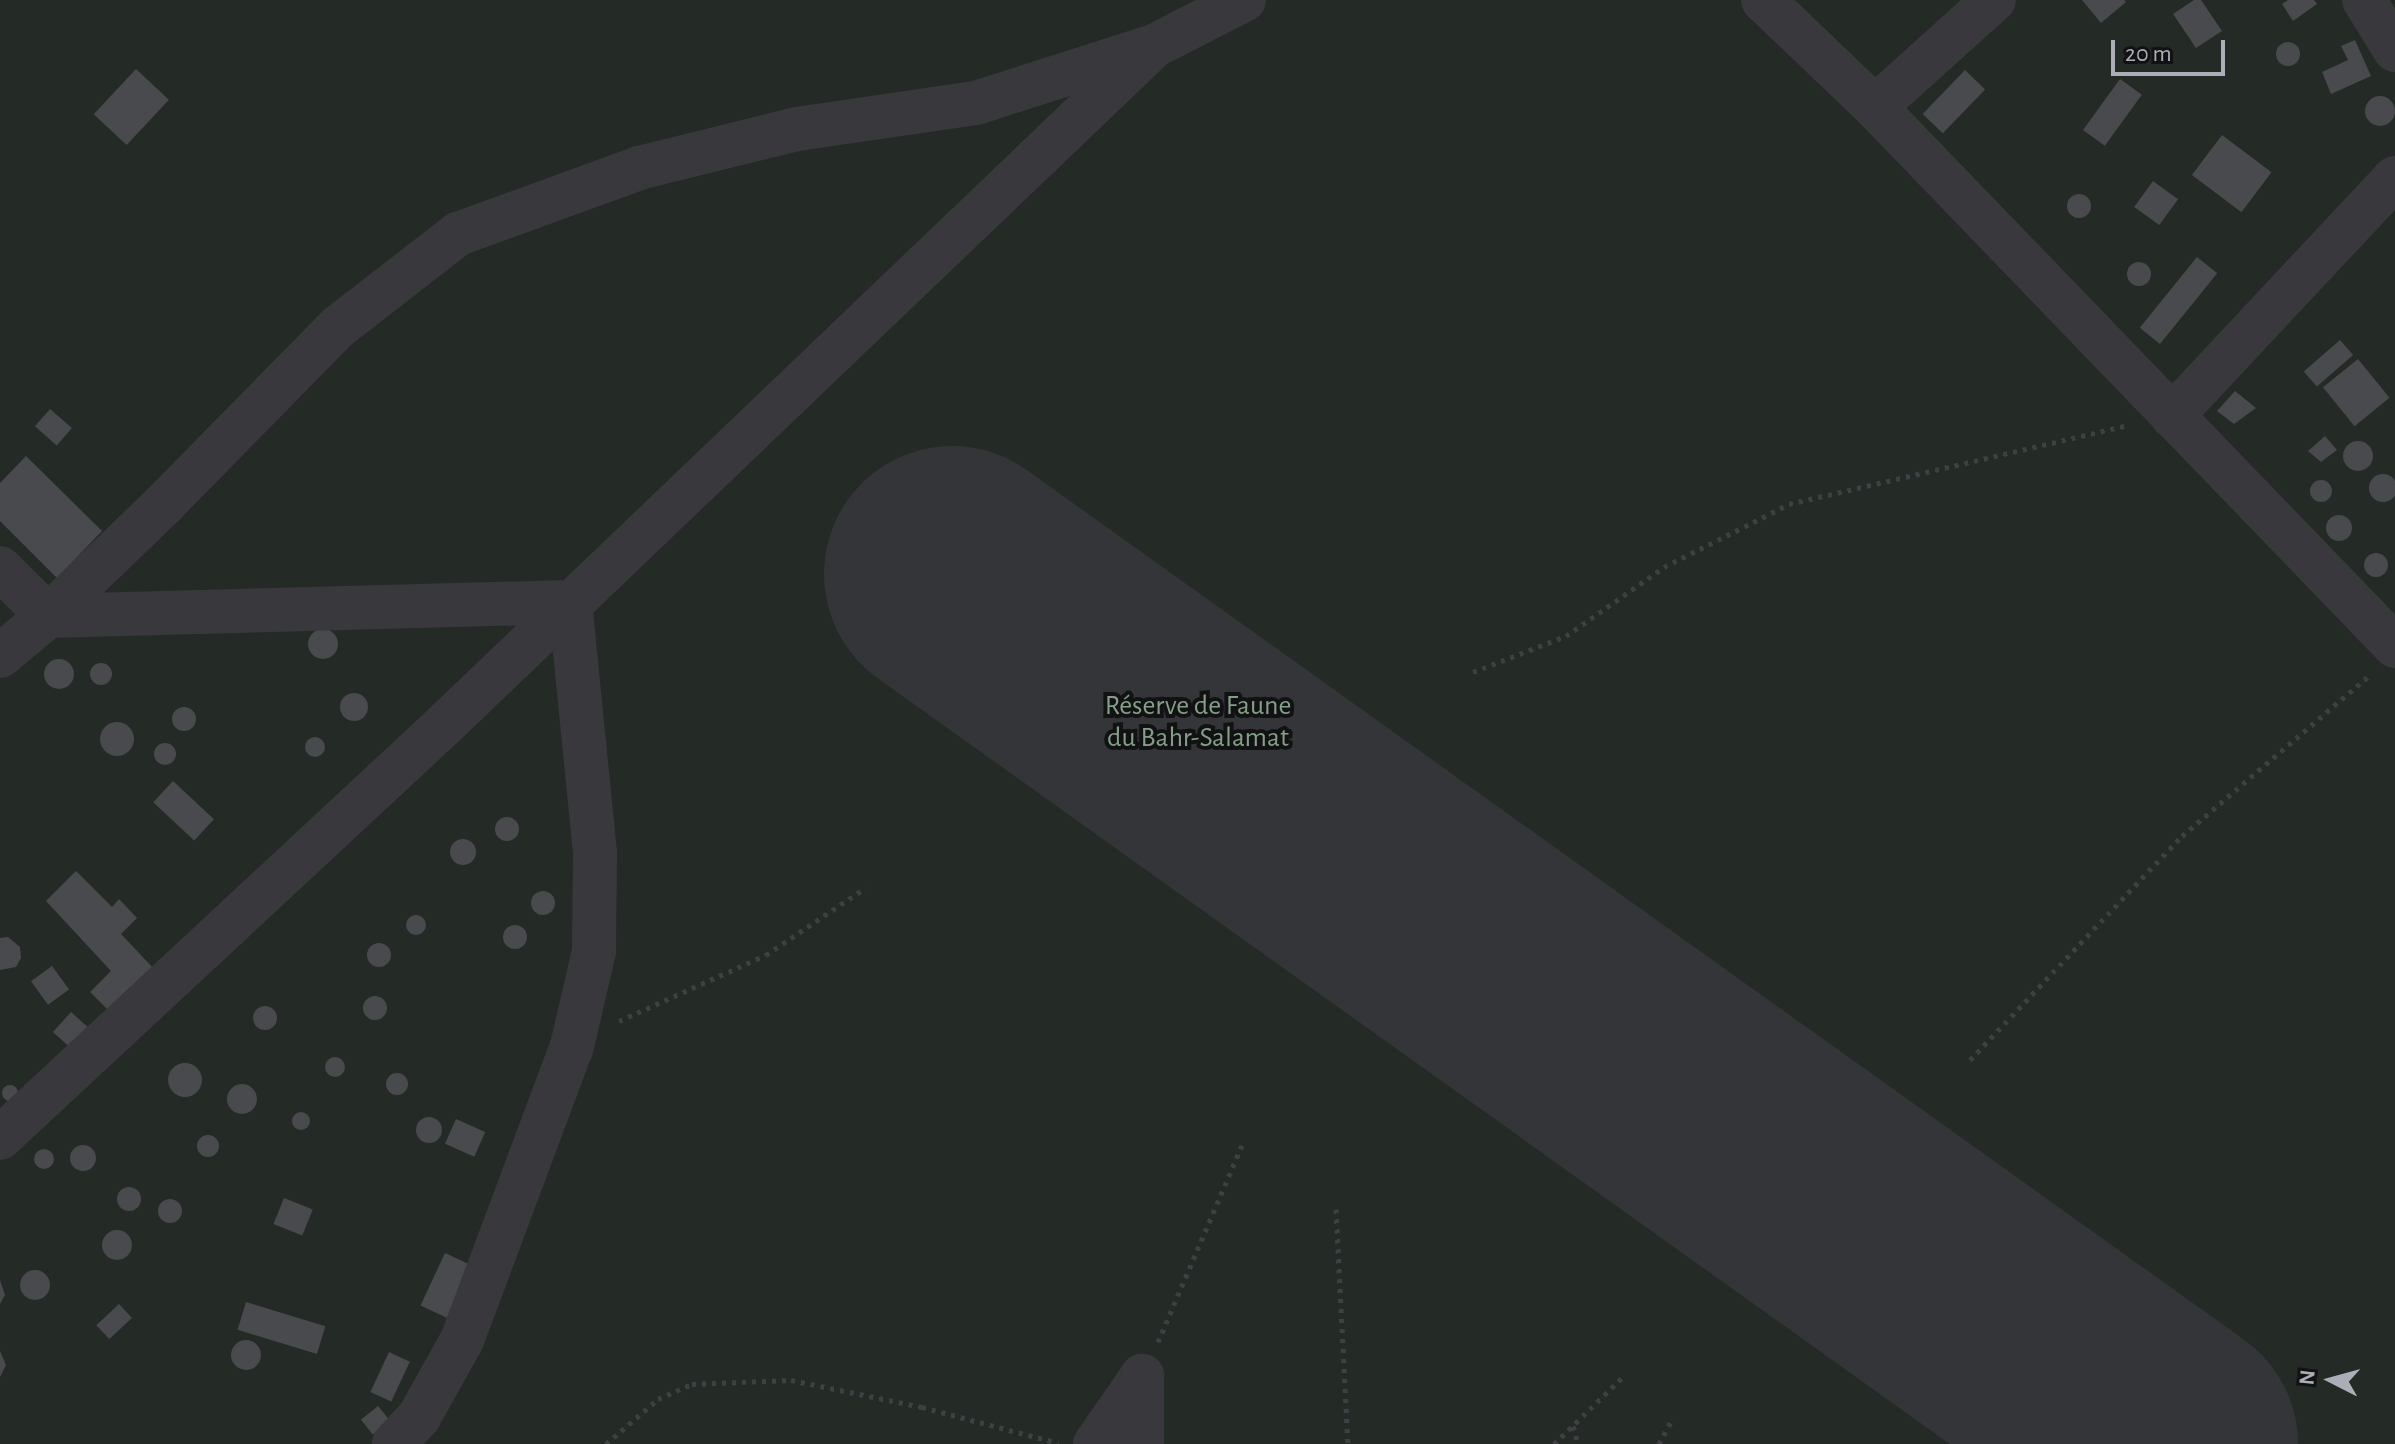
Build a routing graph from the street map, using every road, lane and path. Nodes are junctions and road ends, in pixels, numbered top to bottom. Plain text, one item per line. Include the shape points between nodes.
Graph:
1 (1244, 0) edge
2 (1763, 0) edge
3 (1994, 0) edge
4 (2364, 0) edge
5 (1154, 46) junction
6 (2395, 50) edge
7 (1875, 107) junction
8 (2395, 178) edge
9 (2172, 416) junction
10 (0, 568) edge
11 (570, 602) junction
12 (48, 616) junction
13 (0, 656) edge
14 (2383, 660) edge
15 (1473, 672) dead end
16 (865, 888) dead end
17 (572, 1046) junction
18 (1970, 1060) dead end
19 (0, 1138) edge
20 (1242, 1145) dead end
21 (1336, 1209) dead end
22 (1142, 1376) junction
23 (1623, 1377) dead end
24 (1673, 1418) dead end
25 (1573, 1425) junction
26 (394, 1444) edge
27 (606, 1444) edge
28 (1063, 1444) edge
29 (1095, 1444) edge
30 (1142, 1444) edge
31 (1348, 1444) edge
32 (1554, 1444) edge
33 (1578, 1444) edge
34 (1659, 1444) edge

1 - 5 street
2 - 7 street
3 - 7 street
4 - 6 street
5 - 11 street
5 - 12 street via 976,103 797,129 639,168 458,234 338,327
7 - 9 street
8 - 9 street
9 - 14 street
9 - 15 path via 1789,504 1664,567 1566,636
10 - 12 street
11 - 12 street
11 - 17 street via 595,854 594,951
11 - 19 street
12 - 13 street
14 - 18 path via 2182,836
16 - 17 path via 766,955
17 - 26 street via 462,1340 419,1417
20 - 22 path
21 - 31 path
22 - 29 street
22 - 30 street
23 - 25 path
24 - 34 path
25 - 32 path
25 - 33 path
27 - 28 path via 658,1399 692,1384 791,1380

